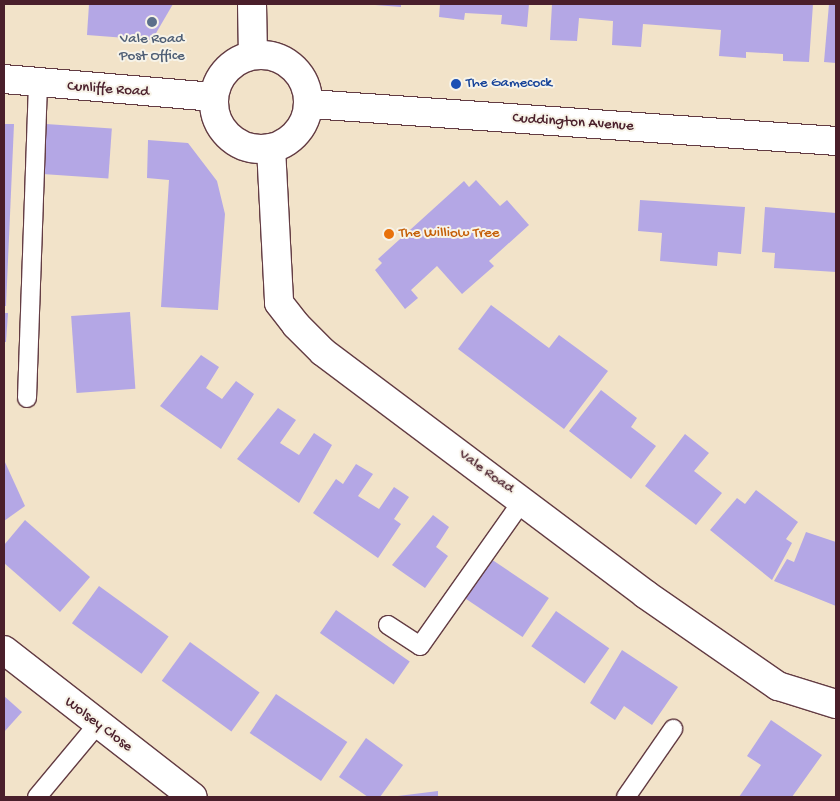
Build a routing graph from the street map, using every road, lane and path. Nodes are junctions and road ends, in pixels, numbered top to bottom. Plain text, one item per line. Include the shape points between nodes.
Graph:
1 (252, 4) edge
2 (253, 54) junction
3 (4, 79) edge
4 (38, 83) junction
5 (212, 97) junction
6 (310, 104) junction
7 (836, 142) edge
8 (271, 148) junction
9 (27, 398) dead end
10 (523, 500) junction
11 (388, 624) dead end
12 (4, 650) edge
13 (836, 704) edge
14 (97, 725) junction
15 (673, 729) dead end
16 (633, 795) edge
17 (36, 797) edge
18 (194, 797) edge

1 - 2 street
2 - 5 street via 222,73
2 - 6 street via 288,64 300,75
3 - 4 street, Cunliffe Road
4 - 5 street, Cunliffe Road
4 - 9 lane
5 - 8 street via 219,125 229,137 242,145
6 - 7 street, Cuddington Avenue
6 - 8 street via 298,132
8 - 10 street, Vale Road via 279,303 323,352
10 - 11 lane via 420,646
10 - 13 street, Vale Road via 645,594 778,686
12 - 14 street, Wolsey Close
14 - 17 lane
14 - 18 street, Wolsey Close
15 - 16 lane

